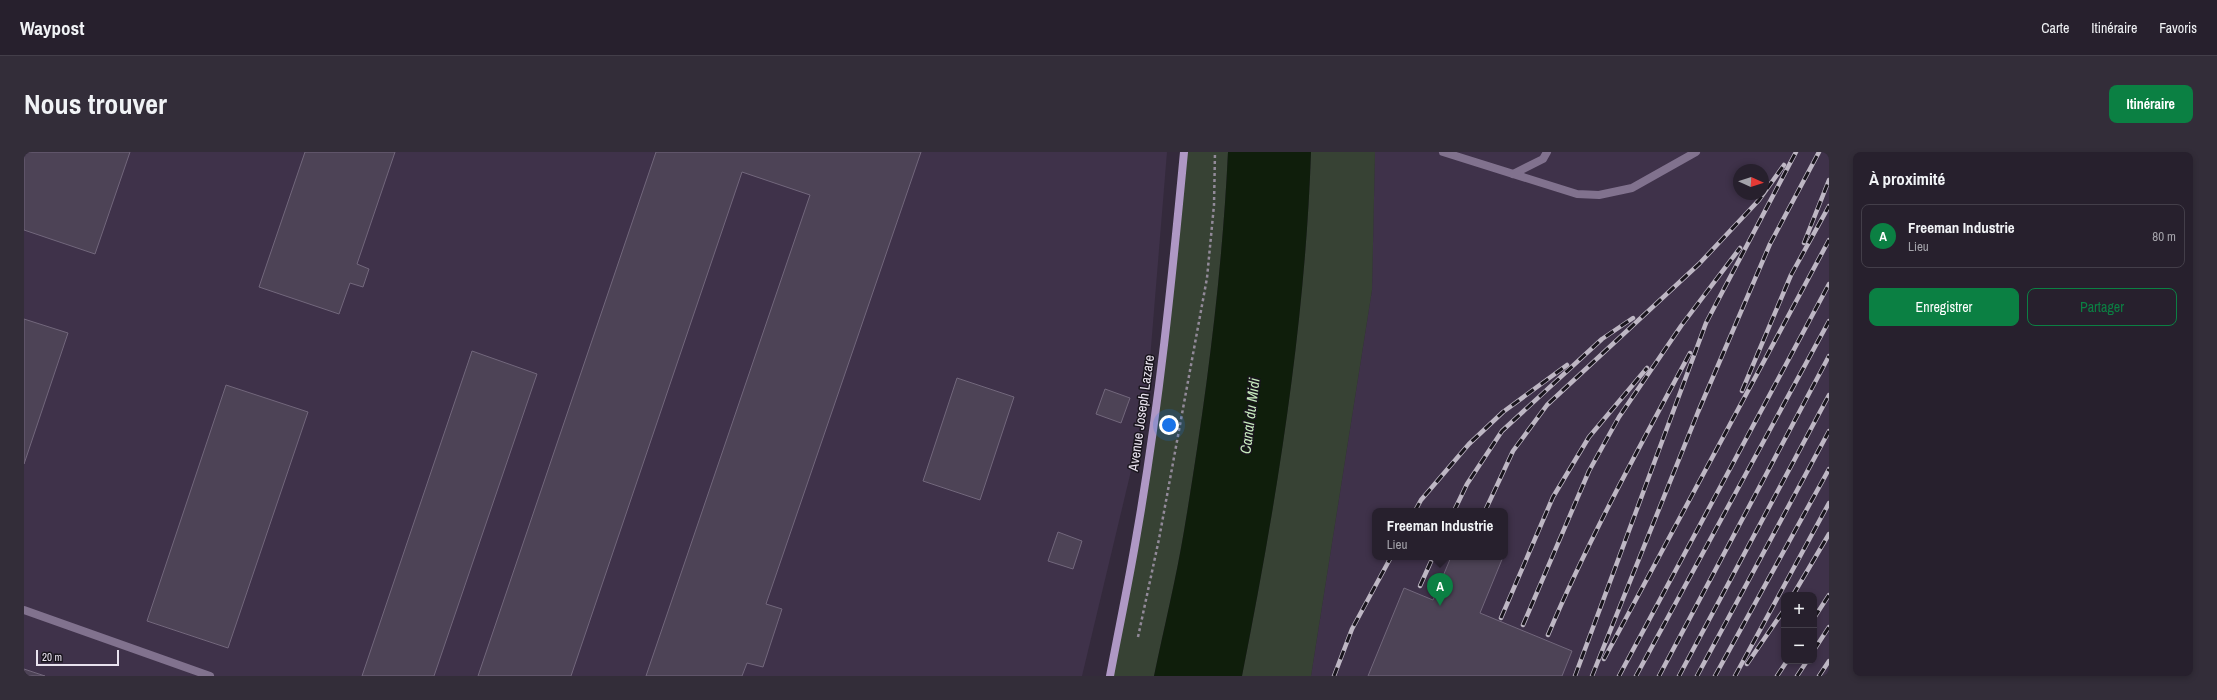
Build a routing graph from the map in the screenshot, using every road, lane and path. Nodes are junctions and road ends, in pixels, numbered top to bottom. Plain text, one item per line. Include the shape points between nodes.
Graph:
1 (1184, 152) edge
2 (1215, 152) edge
3 (1443, 152) edge
4 (1547, 152) edge
5 (1696, 152) edge
6 (1513, 174) junction
7 (24, 610) edge
8 (1138, 638) dead end
9 (210, 676) edge
10 (1110, 676) edge

1 - 10 main road, Avenue Joseph Lazare via 1155,413 1137,533
2 - 8 path via 1214,205 1207,278
3 - 6 lane
4 - 6 lane via 1542,159
5 - 6 lane via 1632,188 1599,195 1577,194
7 - 9 lane

